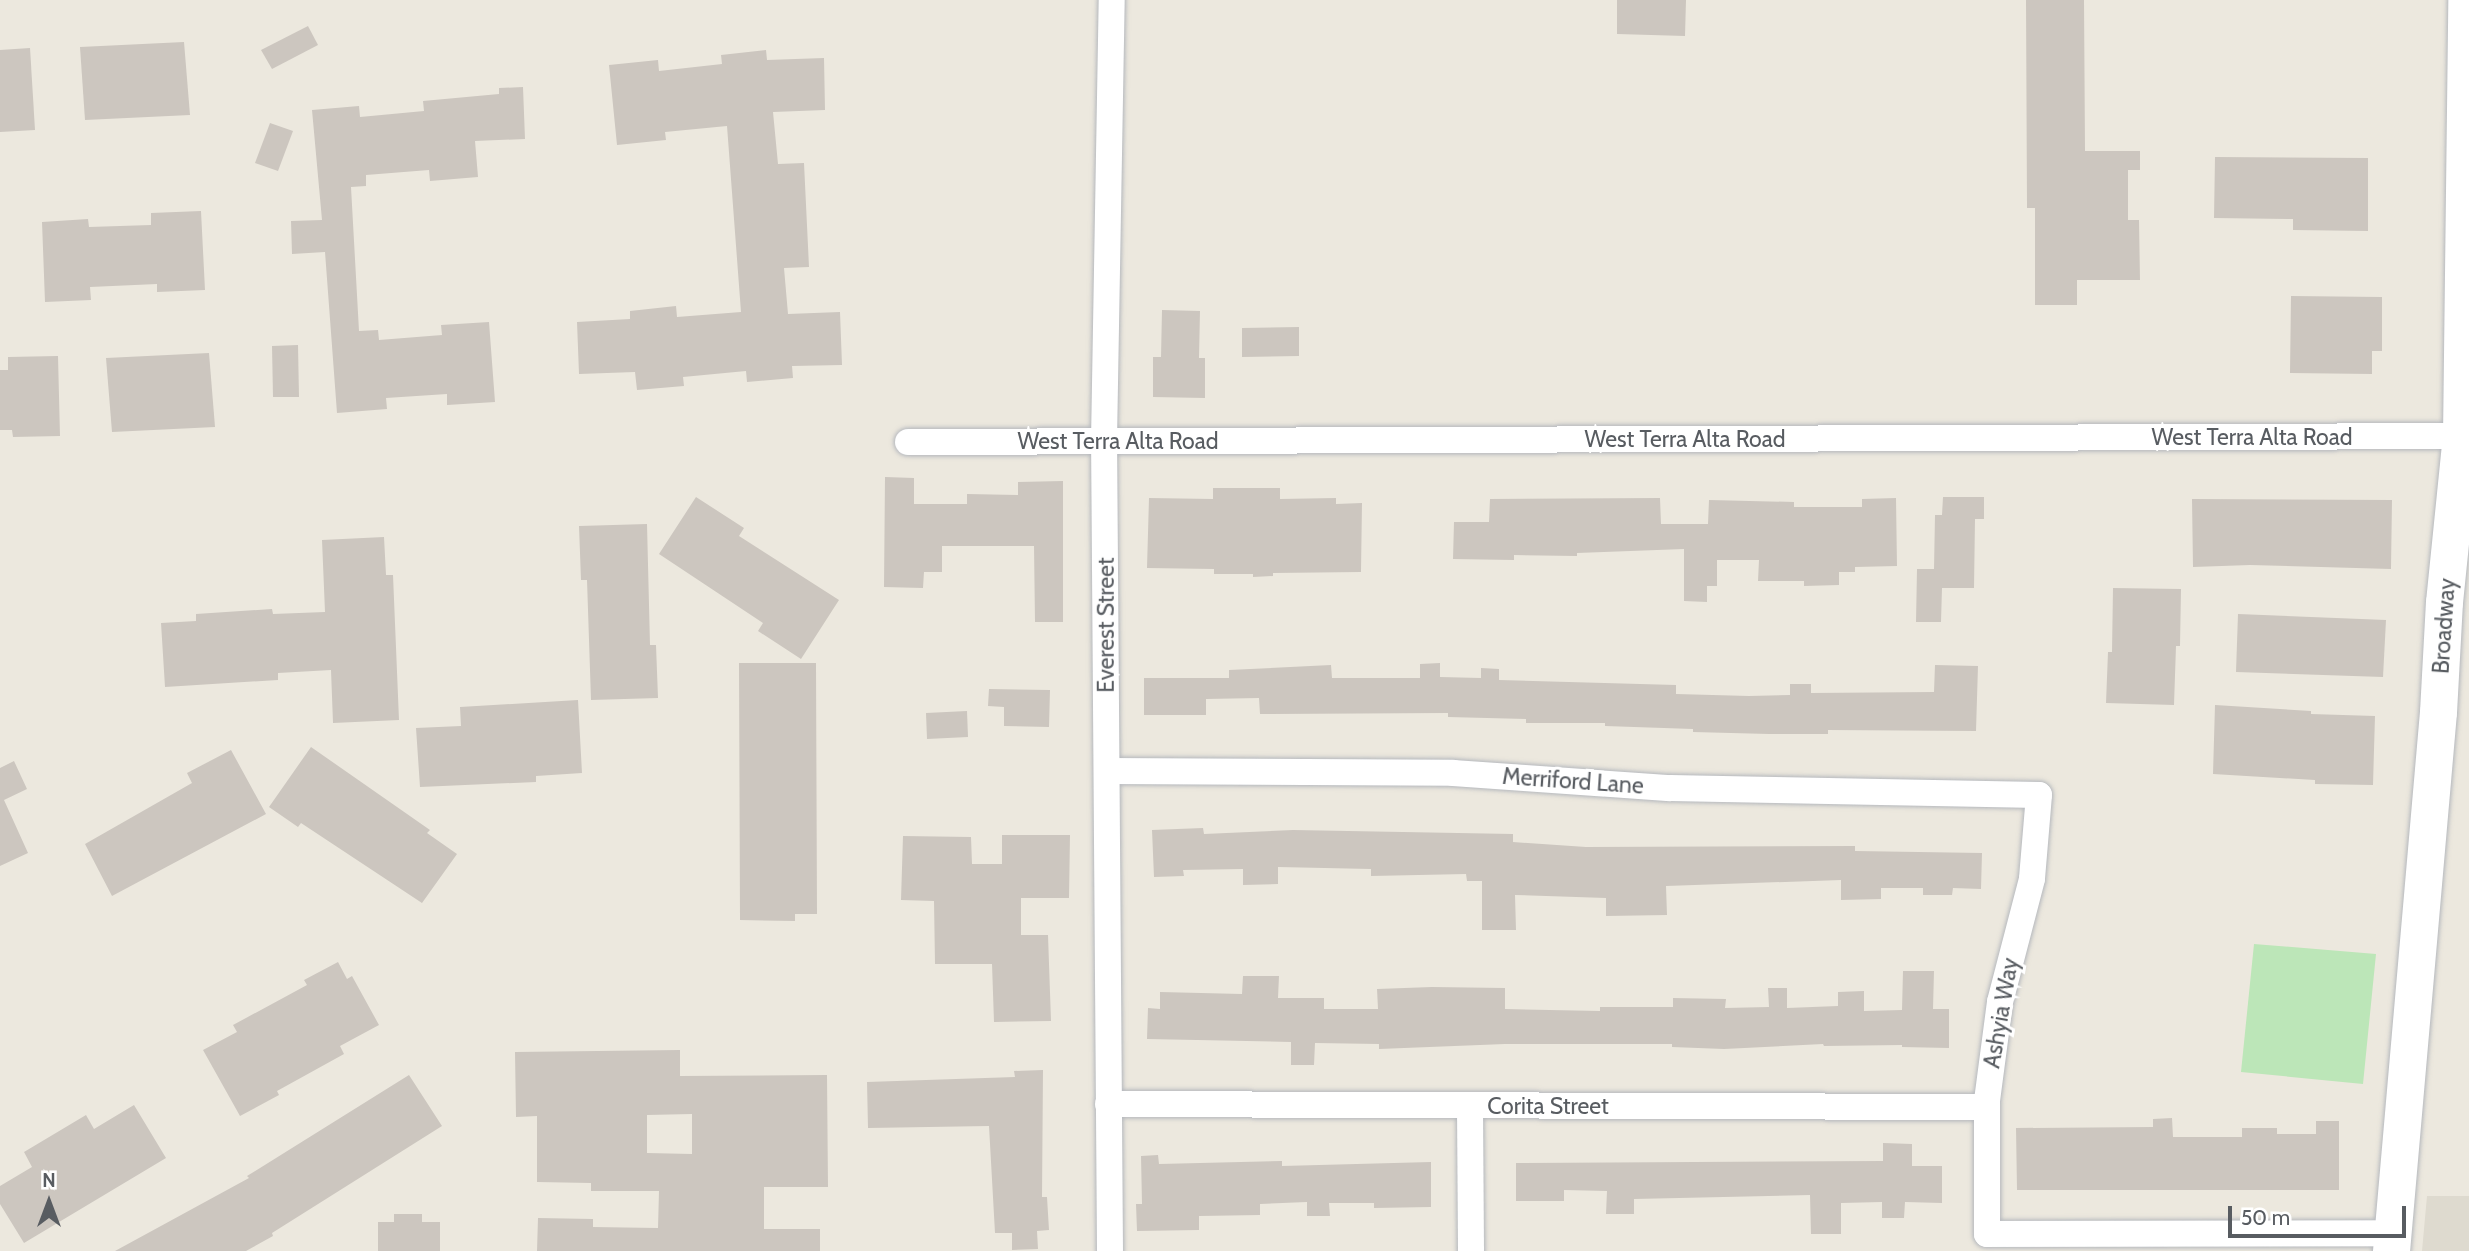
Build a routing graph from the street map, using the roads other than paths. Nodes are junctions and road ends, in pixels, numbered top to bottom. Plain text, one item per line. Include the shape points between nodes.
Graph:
1 (1112, 0) edge
2 (2466, 0) edge
3 (2465, 436) edge
4 (1104, 441) junction
5 (908, 442) dead end
6 (1107, 771) junction
7 (2039, 795) joint
8 (1108, 1104) junction
9 (1470, 1106) junction
10 (1987, 1107) junction
11 (2392, 1242) edge
12 (1110, 1251) edge
13 (1471, 1251) edge

1 - 4 street, Everest Street
2 - 3 main road, Broadway
3 - 4 street, West Terra Alta Road
3 - 11 main road, Broadway via 2444,602
4 - 5 street, West Terra Alta Road
4 - 6 street, Everest Street
6 - 7 street, Merriford Lane via 1452,773 1670,788
6 - 8 street, Everest Street
7 - 10 street, Ashyia Way via 2032,879 2000,1002
8 - 9 street, Corita Street
8 - 12 street, Everest Street
9 - 10 street, Corita Street
9 - 13 street
10 - 11 street, Ashyia Way via 1987,1234

